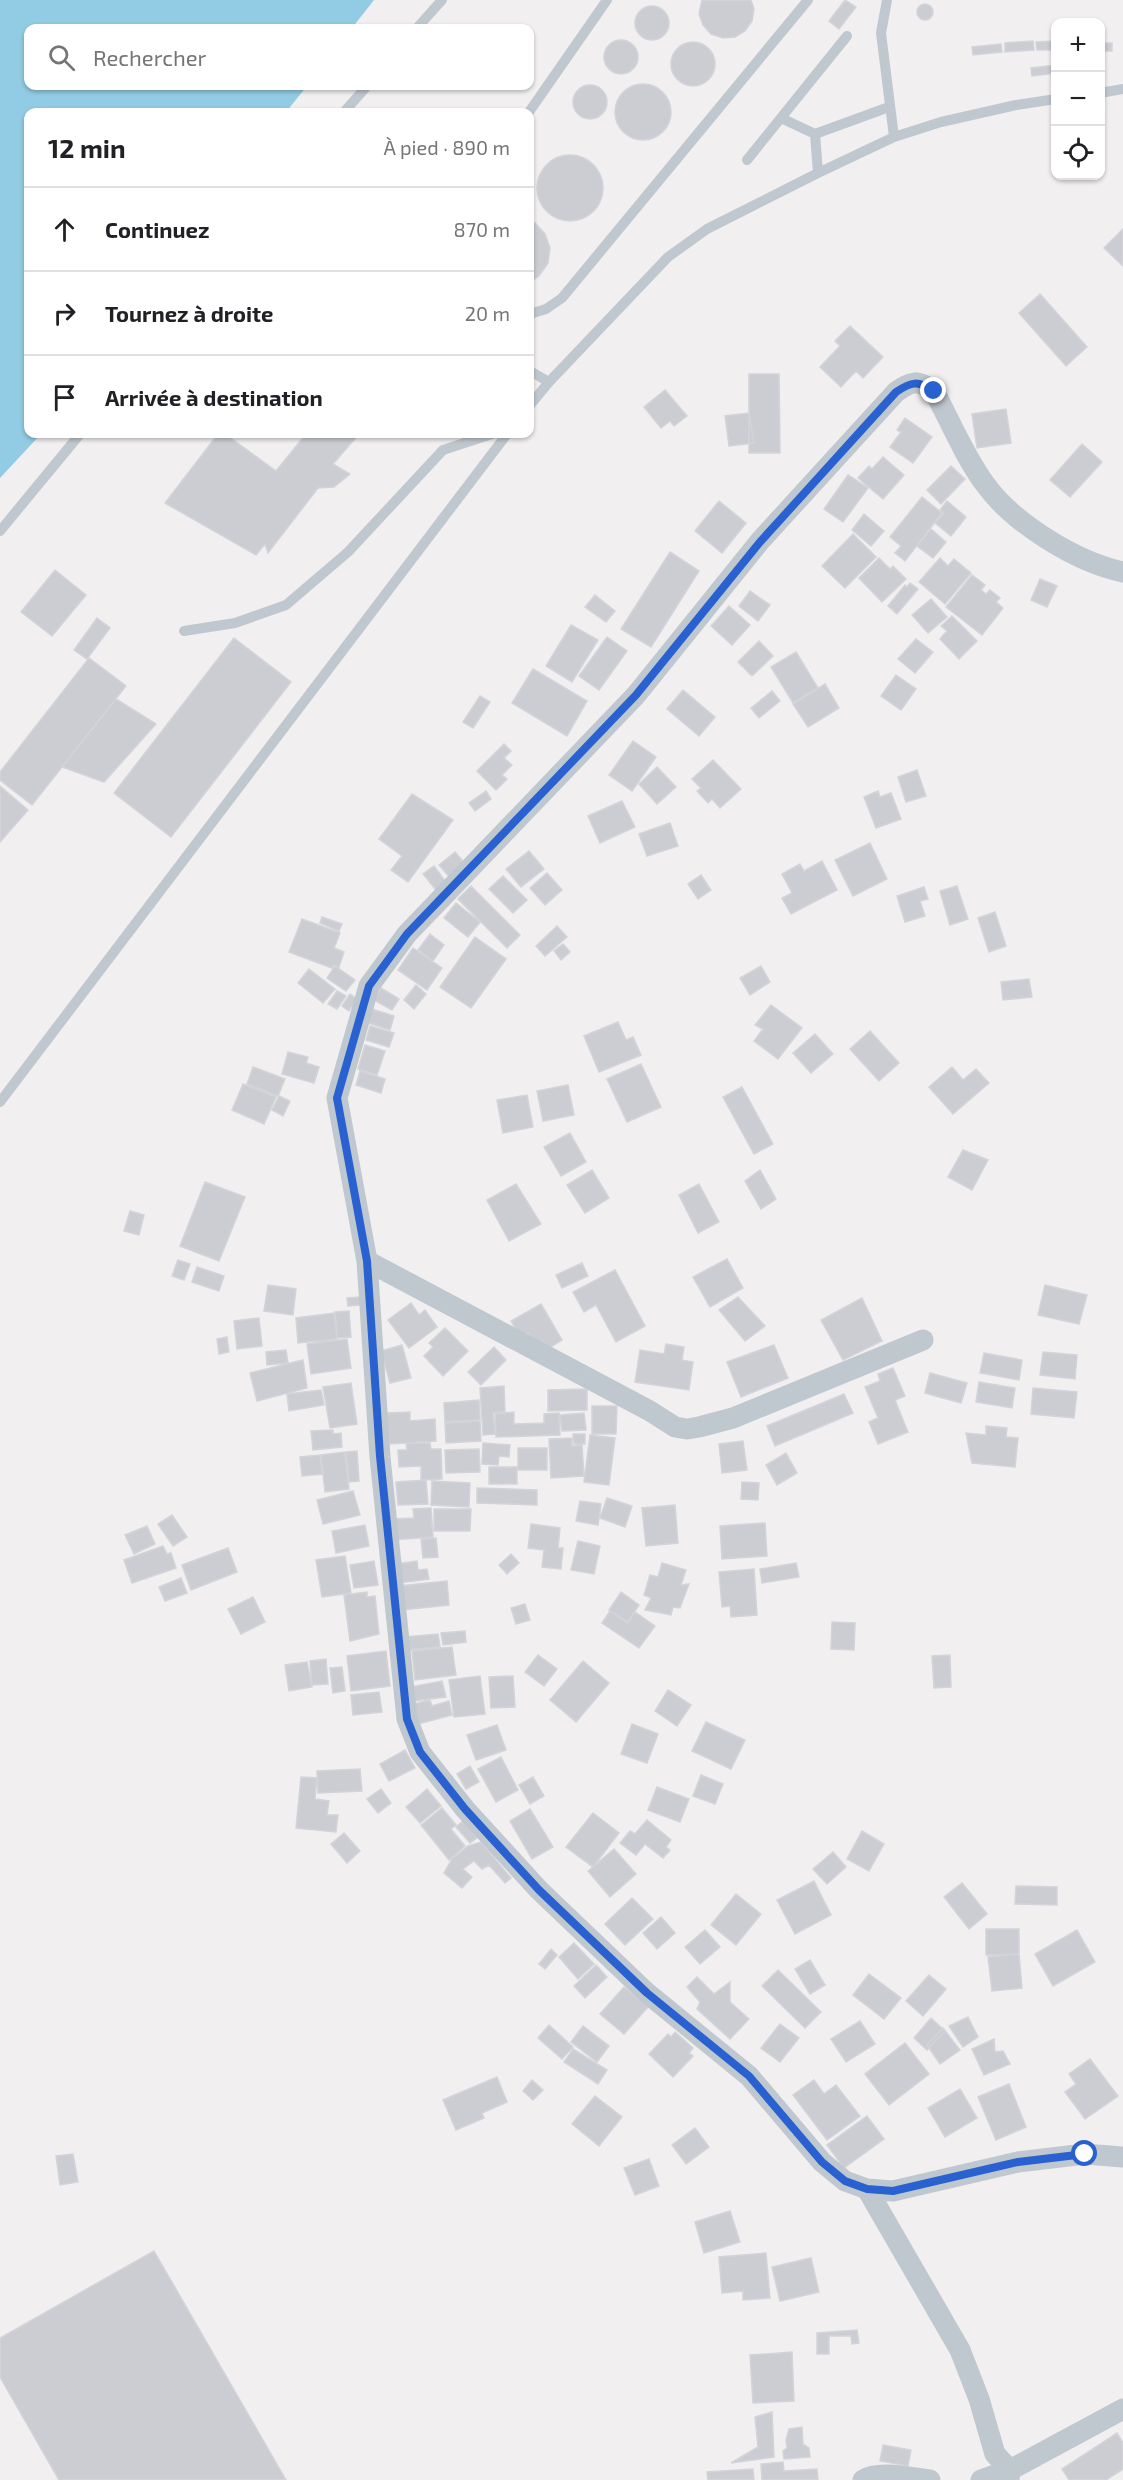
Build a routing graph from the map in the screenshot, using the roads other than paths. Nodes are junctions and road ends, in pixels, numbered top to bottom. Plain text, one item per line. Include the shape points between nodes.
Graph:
1 (442, 0) edge
2 (607, 0) edge
3 (808, 0) edge
4 (887, 0) edge
5 (421, 24) edge
6 (847, 36) dead end
7 (1123, 89) edge
8 (363, 90) edge
9 (1105, 92) edge
10 (1051, 100) edge
11 (889, 107) junction
12 (348, 108) edge
13 (532, 108) edge
14 (781, 118) junction
15 (815, 134) junction
16 (894, 137) junction
17 (747, 160) dead end
18 (818, 172) junction
19 (534, 313) edge
20 (534, 373) edge
21 (549, 382) junction
22 (534, 400) edge
23 (77, 438) edge
24 (480, 438) edge
25 (504, 438) edge
26 (0, 531) edge
27 (1123, 572) edge
28 (184, 631) dead end
29 (0, 1102) edge
30 (367, 1261) junction
31 (923, 1340) dead end
32 (1123, 2157) edge
33 (867, 2189) junction
34 (1123, 2409) edge
35 (1009, 2475) edge
36 (863, 2480) edge
37 (930, 2480) edge
38 (981, 2480) edge

1 - 5 lane
2 - 13 lane
3 - 19 lane via 562,298
4 - 11 lane via 881,33
6 - 14 lane
7 - 9 lane
8 - 12 lane
10 - 16 lane via 962,117
11 - 15 lane
11 - 16 lane
14 - 15 lane
14 - 17 lane
15 - 18 lane
16 - 18 lane
18 - 21 lane via 707,229 668,257
20 - 21 lane
21 - 22 lane
23 - 26 lane
24 - 28 lane via 443,450 348,552 286,605 235,623
25 - 29 lane
27 - 30 street via 1076,557 1007,511 984,483 934,391 922,383 909,383 896,392 760,542 636,695 407,934 369,986 337,1098
30 - 31 street via 675,1427 687,1429 733,1418
30 - 33 street via 380,1456 407,1719 420,1752 465,1809 539,1890 647,1993 749,2076 822,2162 845,2181
32 - 33 street via 1085,2154 1018,2162 917,2187 893,2191
33 - 35 street via 960,2350 995,2454
34 - 35 street
35 - 38 street
36 - 37 street via 883,2476

